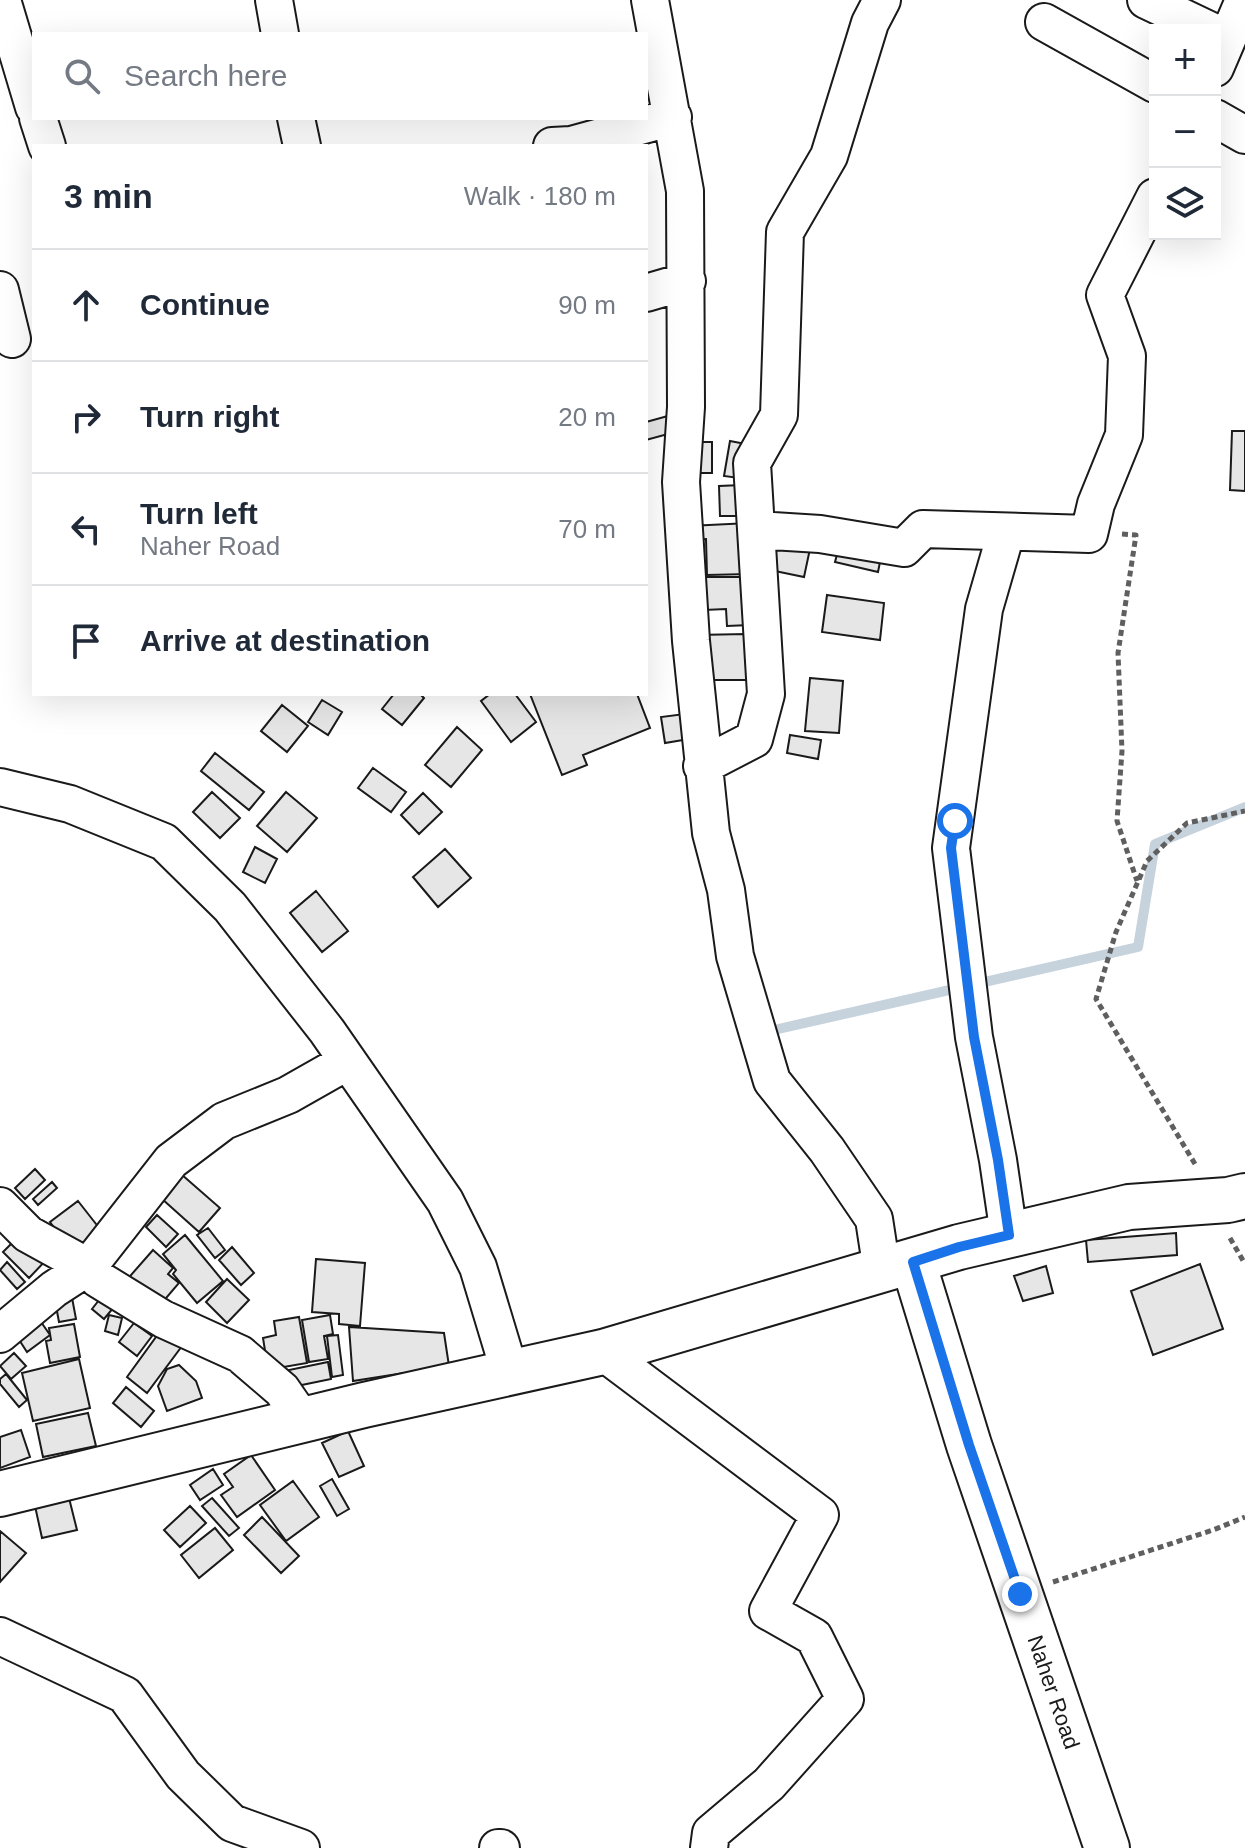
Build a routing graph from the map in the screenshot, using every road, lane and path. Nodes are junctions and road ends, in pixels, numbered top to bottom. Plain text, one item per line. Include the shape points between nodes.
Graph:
1 (2, 0) edge
2 (274, 0) edge
3 (650, 0) edge
4 (882, 0) edge
5 (1146, 0) edge
6 (1244, 0) edge
7 (1044, 22) dead end
8 (1186, 24) edge
9 (280, 32) edge
10 (1221, 34) edge
11 (1149, 81) edge
12 (32, 100) edge
13 (673, 117) junction
14 (39, 120) edge
15 (296, 120) edge
16 (1221, 121) edge
17 (1245, 135) edge
18 (46, 144) edge
19 (302, 144) edge
20 (575, 144) edge
21 (1149, 209) edge
22 (687, 281) junction
23 (0, 290) edge
24 (648, 292) edge
25 (15, 338) edge
26 (756, 530) junction
27 (1006, 533) junction
28 (1089, 534) junction
29 (702, 766) junction
30 (0, 787) edge
31 (1245, 811) edge
32 (1138, 883) junction
33 (348, 1061) junction
34 (1227, 1199) edge
35 (0, 1206) edge
36 (1009, 1235) junction
37 (88, 1267) junction
38 (898, 1267) junction
39 (0, 1334) edge
40 (603, 1352) junction
41 (510, 1373) junction
42 (302, 1419) junction
43 (0, 1494) edge
44 (1245, 1517) edge
45 (1020, 1594) junction
46 (0, 1636) edge
47 (301, 1848) edge
48 (709, 1848) edge
49 (1107, 1848) edge

1 - 12 street
2 - 9 street
3 - 13 street
4 - 26 street via 829,156 785,232 779,415 752,463
5 - 8 street
6 - 10 street
7 - 11 street
13 - 20 street
13 - 22 street via 685,191
14 - 18 street
15 - 19 street
16 - 17 street
21 - 28 street via 1105,295 1127,356 1124,435
22 - 24 street
22 - 29 street via 681,482
23 - 25 street
26 - 27 street via 904,548 923,529
26 - 29 street via 766,694 754,739
27 - 28 street
27 - 36 street via 984,609 951,848 974,1037
28 - 32 path via 1136,535 1118,653 1122,751 1117,821
29 - 38 street via 735,956 772,1081 874,1219
30 - 33 street via 70,804 164,842 230,907
31 - 32 path via 1187,823 1147,861
32 - 34 path via 1116,932 1096,999 1193,1159
33 - 37 street via 288,1095 224,1121 171,1161
33 - 41 street via 445,1201 478,1267
34 - 36 main road via 1129,1207
35 - 37 street via 28,1234
36 - 38 main road
37 - 39 street
37 - 42 street via 98,1279 163,1319 240,1354 282,1390
38 - 40 main road
38 - 45 main road, Naher Road via 969,1445
40 - 41 main road
40 - 48 street via 820,1515 768,1611 814,1637 845,1699 769,1784 711,1833
41 - 42 main road
42 - 43 main road
44 - 45 path
45 - 49 main road, Naher Road
46 - 47 street via 125,1695 183,1775 232,1823

